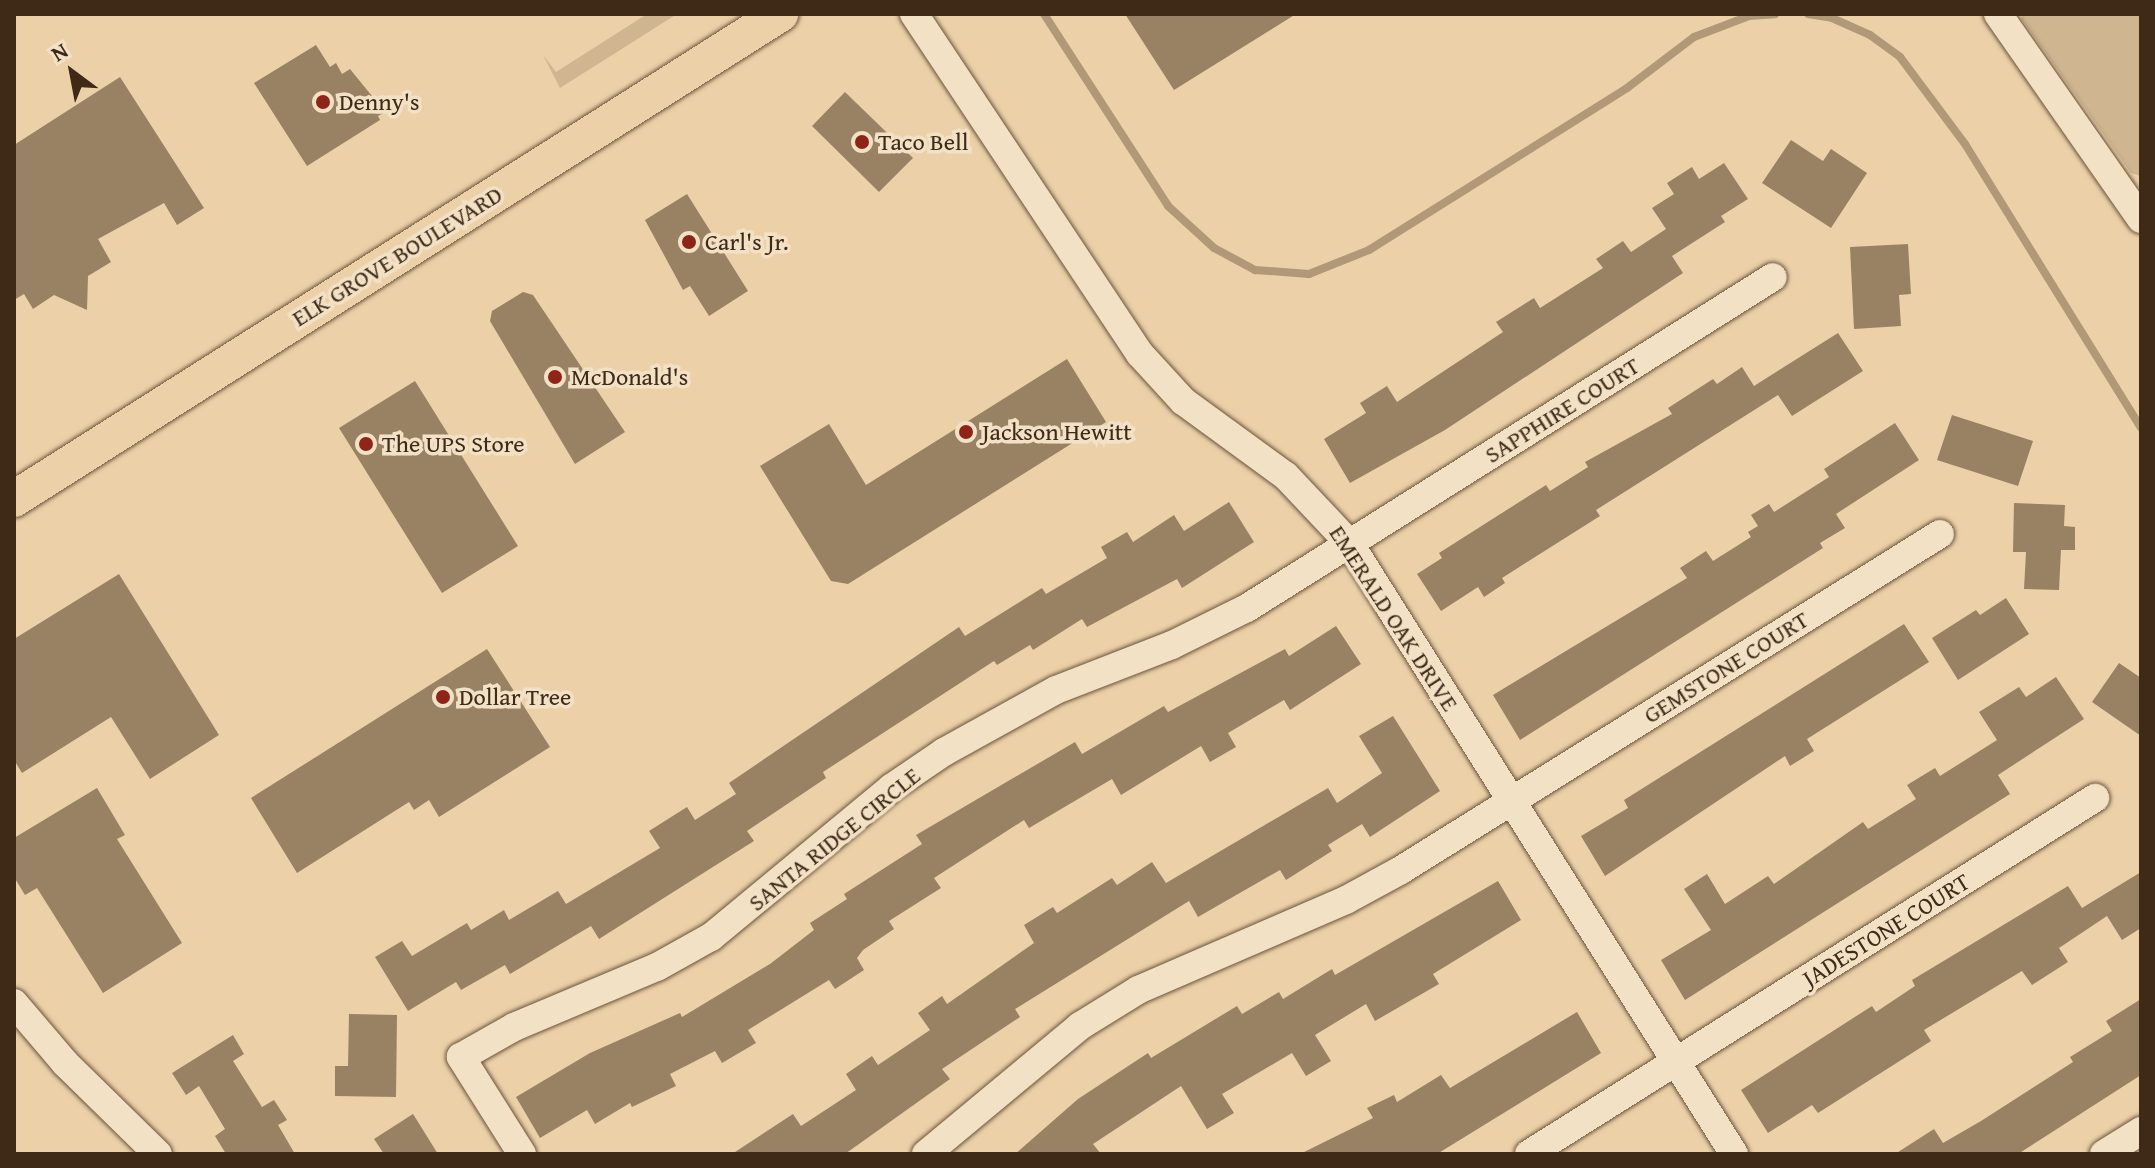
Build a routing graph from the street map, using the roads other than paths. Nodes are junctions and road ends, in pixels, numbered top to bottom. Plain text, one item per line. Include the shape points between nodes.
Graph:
1 (780, 14) edge
2 (914, 14) edge
3 (1998, 14) edge
4 (2141, 219) edge
5 (1773, 277) dead end
6 (14, 499) edge
7 (1940, 534) dead end
8 (1350, 544) junction
9 (2095, 798) dead end
10 (1513, 801) junction
11 (14, 1003) edge
12 (1677, 1062) junction
13 (2141, 1131) edge
14 (158, 1154) edge
15 (522, 1154) edge
16 (926, 1154) edge
17 (1529, 1154) edge
18 (1734, 1154) edge
19 (2104, 1154) edge

1 - 6 main road, ELK GROVE BOULEVARD
2 - 8 street, EMERALD OAK DRIVE via 1140,354 1183,401 1286,476
3 - 4 street
5 - 8 street, SAPPHIRE COURT
7 - 10 street, GEMSTONE COURT
8 - 10 street, EMERALD OAK DRIVE
8 - 15 street, SANTA RIDGE CIRCLE via 1223,621 999,719 891,788 711,937 657,967 514,1027 461,1057
9 - 12 street, JADESTONE COURT
10 - 12 street, EMERALD OAK DRIVE
10 - 16 street via 1346,900 1138,990 1080,1026
11 - 14 street via 65,1063
12 - 17 street, JADESTONE COURT
12 - 18 street, EMERALD OAK DRIVE
13 - 19 street

